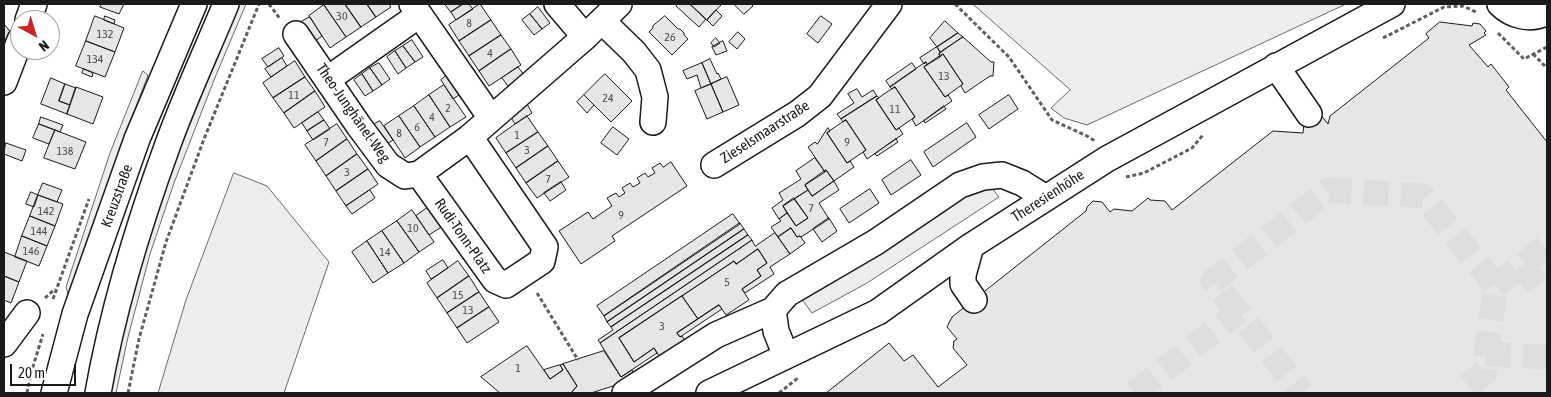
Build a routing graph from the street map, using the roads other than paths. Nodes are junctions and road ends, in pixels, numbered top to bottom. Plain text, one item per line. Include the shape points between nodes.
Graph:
1 (194, 4) edge
2 (226, 4) edge
3 (556, 4) edge
4 (889, 4) edge
5 (1392, 4) edge
6 (415, 9) edge
7 (1490, 10) edge
8 (1546, 19) edge
9 (602, 21) edge
10 (296, 34) dead end
11 (12, 60) edge
12 (1276, 66) junction
13 (328, 79) junction
14 (4, 82) edge
15 (1309, 114) dead end
16 (491, 118) junction
17 (653, 122) dead end
18 (470, 137) junction
19 (714, 165) dead end
20 (419, 174) junction
21 (1046, 198) junction
22 (971, 246) junction
23 (924, 280) junction
24 (773, 310) junction
25 (27, 313) dead end
26 (4, 344) edge
27 (786, 356) junction
28 (54, 393) edge
29 (98, 393) edge
30 (625, 393) edge
31 (708, 393) edge

1 - 28 street, Kreuzstraße via 131,158 75,314
2 - 29 street, Kreuzstraße via 168,143 127,264
3 - 9 street
4 - 19 street, Zieselsmaarstraße via 820,96 797,114
5 - 12 street, Theresienhöhe
6 - 13 street
6 - 16 street
7 - 8 street via 1505,9 1517,15
9 - 16 street
9 - 17 street via 648,70 655,97
10 - 13 street, Theo-Junghänel-Weg
11 - 14 street
12 - 15 street
12 - 21 street, Theresienhöhe via 1107,159
13 - 20 street, Theo-Junghänel-Weg via 388,165 405,176
16 - 18 street
18 - 20 street
18 - 20 street, Rudi-Tonn-Platz via 545,246 542,261 506,285 495,280
21 - 22 street, Theresienhöhe
21 - 24 street via 1002,175 983,177 960,186 876,242 787,294
22 - 23 street, Theresienhöhe
22 - 23 street via 963,275 969,304 936,282
23 - 27 street, Theresienhöhe via 878,312
24 - 27 street via 776,331
24 - 30 street via 716,335
25 - 26 street
27 - 31 street, Theresienhöhe

